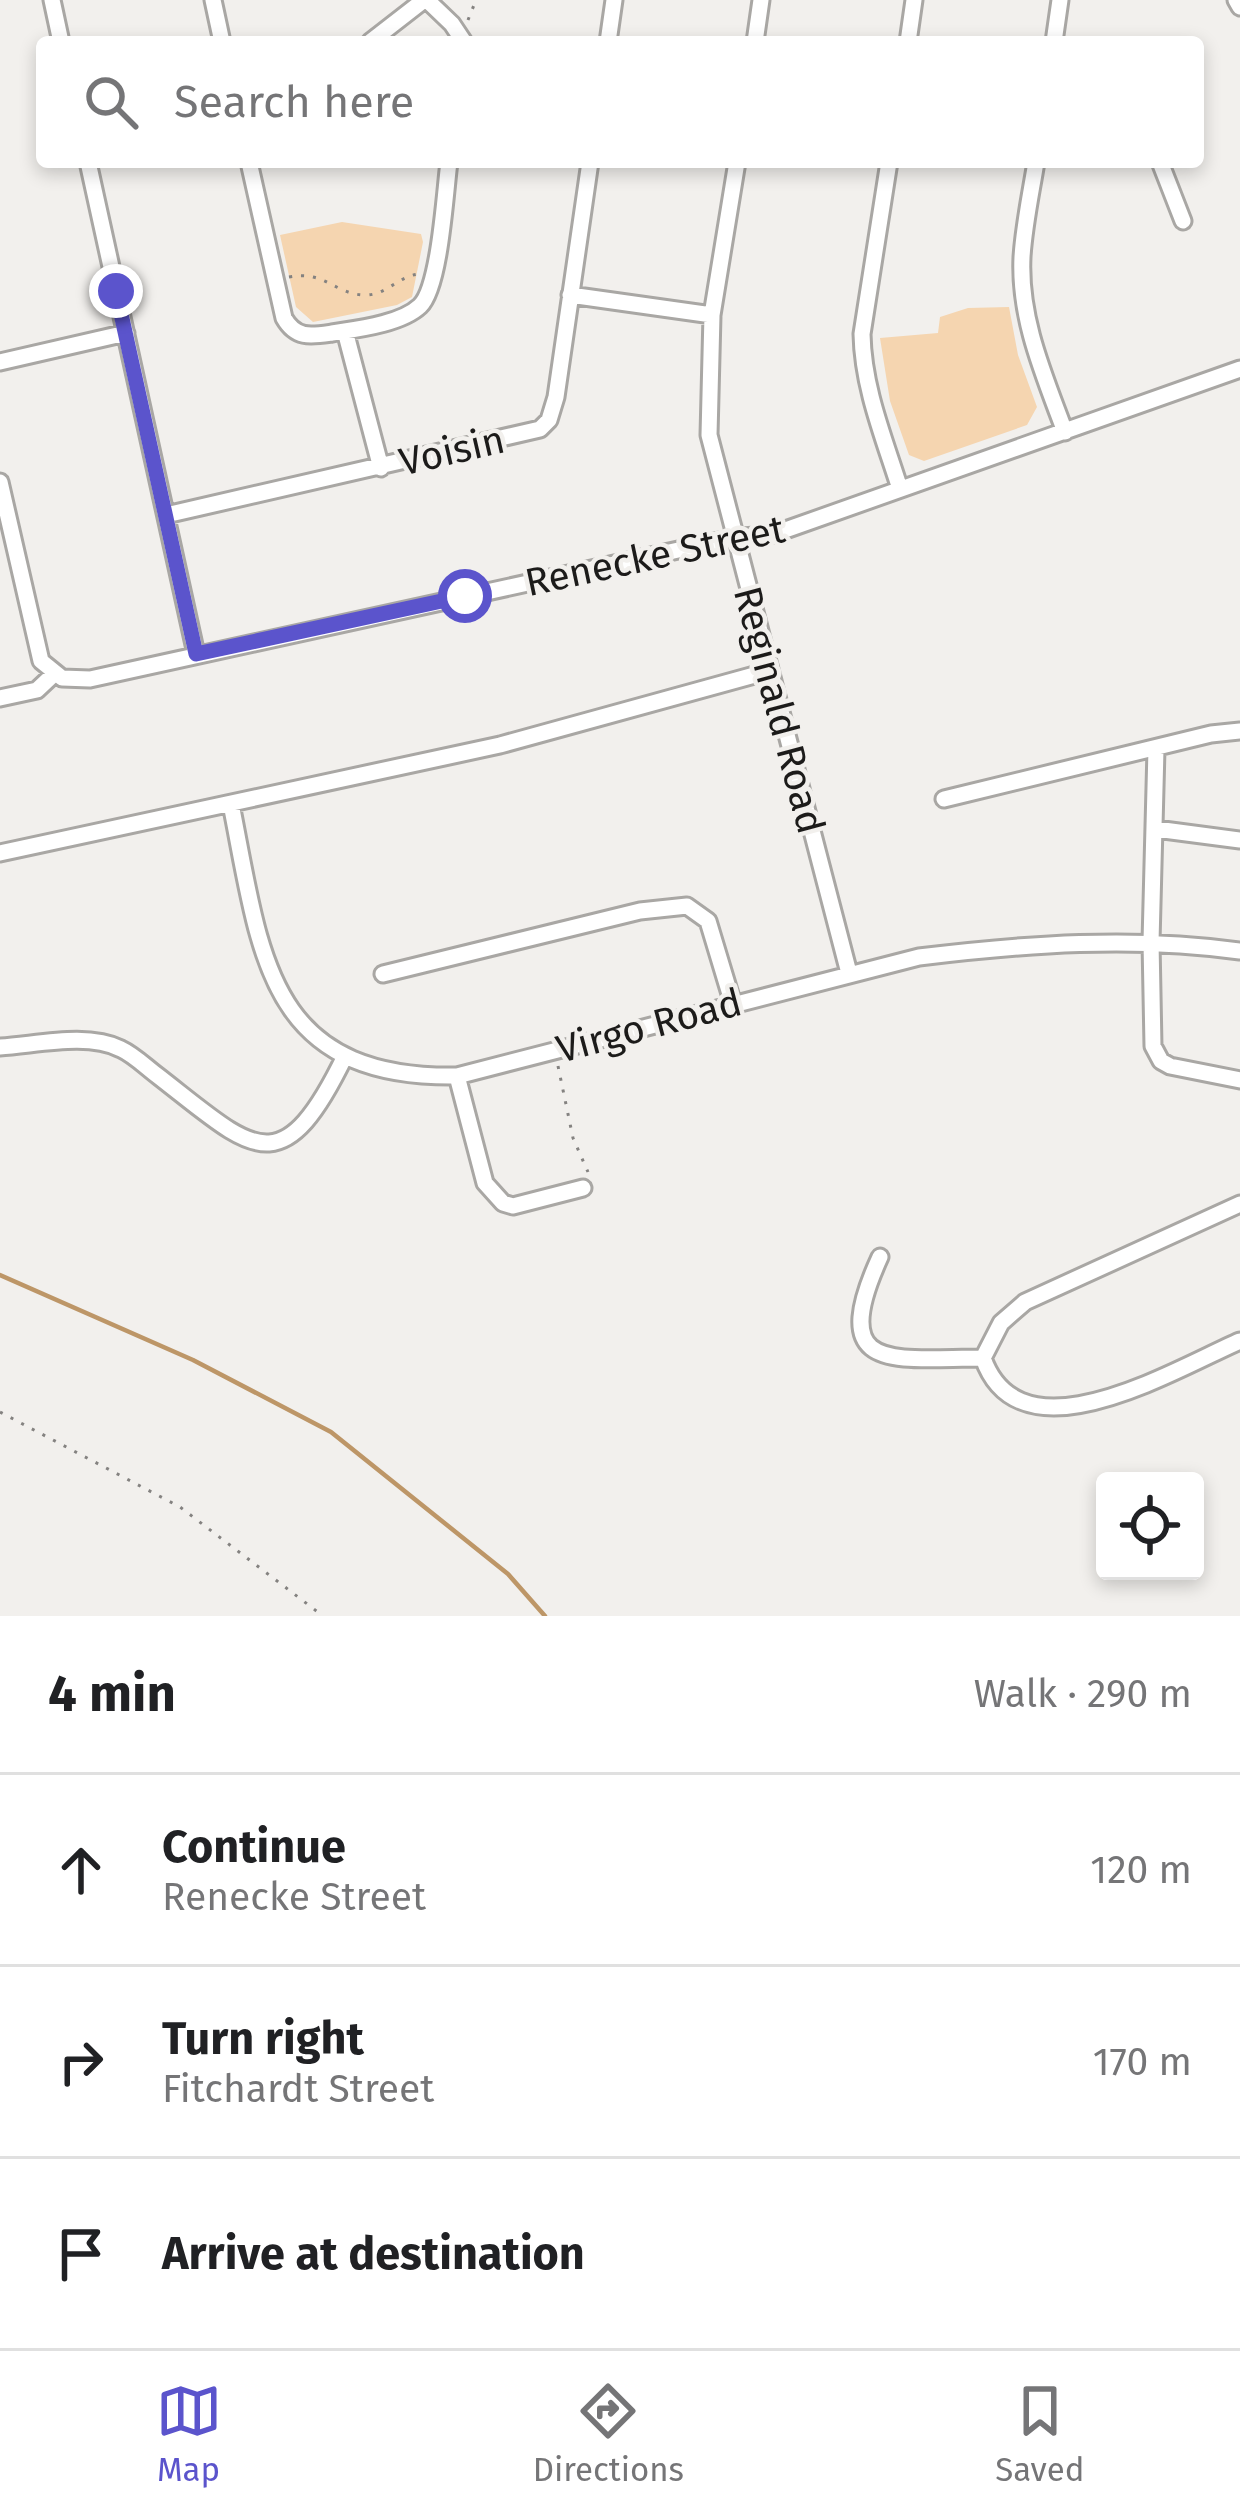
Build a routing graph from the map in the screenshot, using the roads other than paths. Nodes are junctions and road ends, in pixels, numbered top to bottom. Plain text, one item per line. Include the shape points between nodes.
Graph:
1 (52, 0) edge
2 (213, 0) edge
3 (426, 0) edge
4 (614, 0) edge
5 (761, 0) edge
6 (914, 0) edge
7 (1060, 0) edge
8 (463, 34) edge
9 (60, 36) edge
10 (221, 36) edge
11 (378, 36) edge
12 (609, 36) edge
13 (756, 36) edge
14 (909, 36) edge
15 (1055, 36) edge
16 (89, 168) edge
17 (249, 168) edge
18 (448, 168) edge
19 (589, 168) edge
20 (736, 168) edge
21 (888, 168) edge
22 (1035, 168) edge
23 (1162, 168) edge
24 (1183, 221) dead end
25 (570, 295) junction
26 (712, 315) junction
27 (346, 331) junction
28 (125, 334) junction
29 (0, 362) edge
30 (1240, 369) edge
31 (1065, 432) junction
32 (381, 468) junction
33 (0, 482) edge
34 (901, 489) junction
35 (166, 515) junction
36 (733, 538) junction
37 (196, 654) junction
38 (770, 671) junction
39 (54, 674) junction
40 (0, 698) edge
41 (1240, 731) edge
42 (1156, 749) junction
43 (944, 799) dead end
44 (231, 804) junction
45 (1156, 829) junction
46 (1240, 840) edge
47 (0, 853) edge
48 (1151, 941) junction
49 (1240, 951) edge
50 (849, 973) junction
51 (383, 974) dead end
52 (733, 1004) junction
53 (0, 1047) edge
54 (346, 1056) junction
55 (457, 1076) junction
56 (1240, 1080) edge
57 (583, 1188) road end
58 (1240, 1204) edge
59 (880, 1257) dead end
60 (1240, 1341) edge
61 (983, 1358) junction

1 - 9 street
2 - 10 street
3 - 8 street
3 - 11 street
4 - 12 street
5 - 13 street
6 - 14 street
7 - 15 street
16 - 28 street
17 - 27 street via 284,318 293,332 310,336
18 - 27 street via 425,302
19 - 25 street, Voisin
20 - 26 street, Reginald Road
21 - 34 street via 862,356
22 - 31 street via 1023,291
23 - 24 street
25 - 26 street
25 - 32 street, Voisin via 556,397 540,429
26 - 36 street, Reginald Road via 709,435
27 - 32 street
28 - 29 street
28 - 35 street
30 - 31 street, Renecke Street
31 - 34 street, Renecke Street
32 - 35 street, Voisin
33 - 39 street via 41,661
34 - 36 street, Renecke Street via 774,534
35 - 37 street
36 - 37 street, Renecke Street
36 - 38 street, Reginald Road
37 - 39 street, Renecke Street via 90,679
38 - 44 street via 500,745
38 - 50 street, Reginald Road
39 - 40 street, Renecke Street via 37,690
41 - 42 street
42 - 43 street
42 - 45 street
44 - 47 street
44 - 54 street, Virgo Road via 268,969 300,1022
45 - 46 street
45 - 48 street
48 - 49 street, Virgo Road
48 - 50 street, Virgo Road via 982,948
48 - 56 street via 1156,1055 1170,1066
50 - 52 street, Virgo Road
51 - 52 street via 687,906 709,921
52 - 55 street, Virgo Road
53 - 54 street via 119,1048 232,1135 259,1142 289,1138 309,1120
54 - 55 street, Virgo Road via 401,1074
55 - 57 street via 494,1196 513,1206
58 - 61 street via 1025,1303 1001,1323
59 - 61 street via 860,1319 870,1349 887,1358
60 - 61 street via 1079,1406 1010,1397

